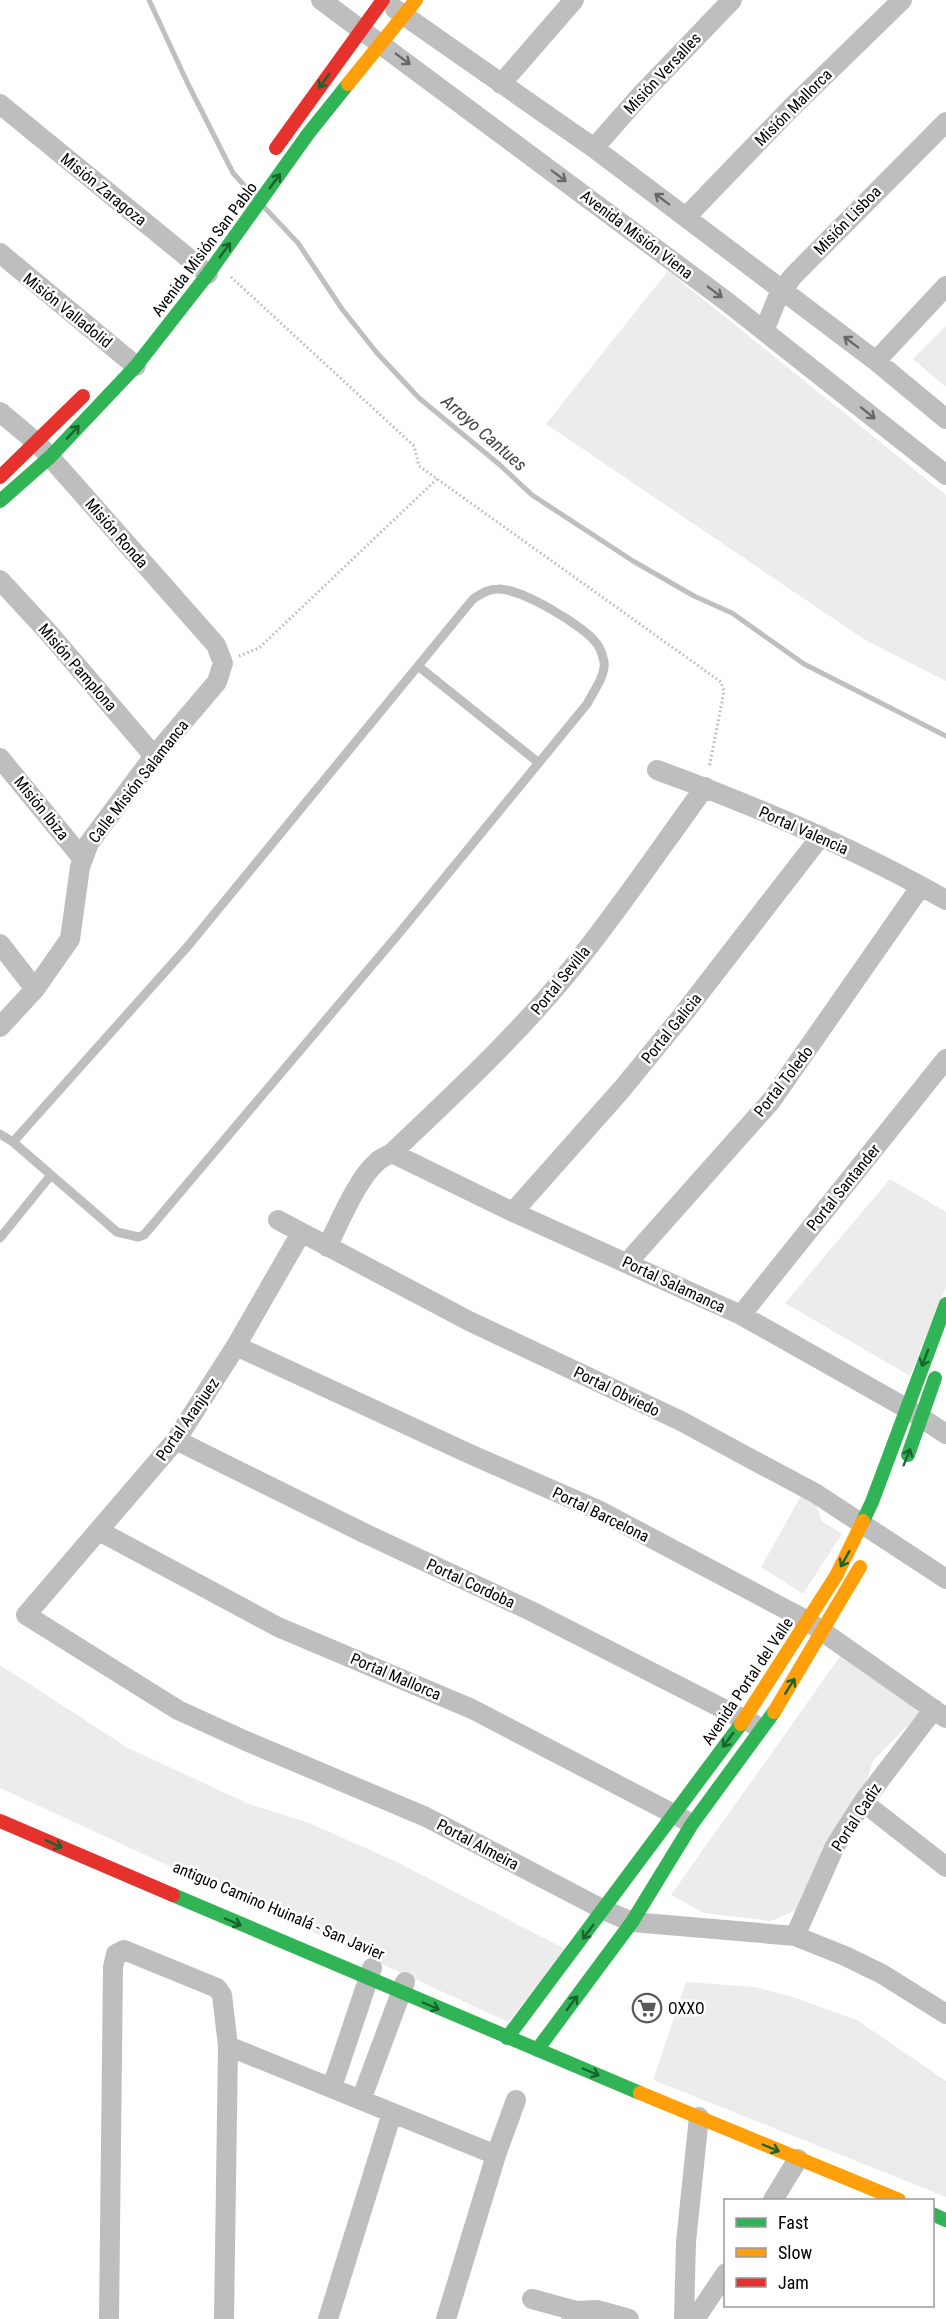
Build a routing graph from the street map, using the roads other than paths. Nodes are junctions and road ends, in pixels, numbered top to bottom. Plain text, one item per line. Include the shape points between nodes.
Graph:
1 (321, 0) edge
2 (383, 0) edge
3 (574, 0) edge
4 (732, 0) edge
5 (902, 0) edge
6 (410, 8) edge
7 (361, 30) junction
8 (382, 44) junction
9 (501, 84) junction
10 (0, 104) edge
11 (946, 122) edge
12 (594, 148) junction
13 (267, 160) dead end
14 (686, 217) junction
15 (0, 254) edge
16 (197, 265) junction
17 (946, 286) edge
18 (783, 290) junction
19 (764, 331) junction
20 (126, 357) junction
21 (876, 361) junction
22 (92, 387) dead end
23 (0, 412) edge
24 (946, 419) edge
25 (43, 450) junction
26 (946, 475) edge
27 (0, 477) edge
28 (0, 501) edge
29 (0, 580) edge
30 (223, 663) joint
31 (418, 666) junction
32 (154, 756) junction
33 (0, 758) edge
34 (539, 763) junction
35 (657, 770) dead end
36 (705, 788) junction
37 (821, 836) junction
38 (82, 858) junction
39 (921, 886) junction
40 (946, 900) edge
41 (0, 944) edge
42 (35, 989) junction
43 (0, 1027) edge
44 (946, 1059) edge
45 (0, 1134) edge
46 (13, 1142) junction
47 (392, 1153) junction
48 (51, 1175) junction
49 (513, 1212) junction
50 (278, 1220) dead end
51 (301, 1233) junction
52 (0, 1238) edge
53 (327, 1247) junction
54 (627, 1263) junction
55 (946, 1304) edge
56 (741, 1315) junction
57 (236, 1346) junction
58 (940, 1364) dead end
59 (906, 1408) junction
60 (922, 1419) junction
61 (946, 1434) edge
62 (176, 1440) junction
63 (901, 1472) dead end
64 (99, 1531) junction
65 (872, 1536) junction
66 (946, 1579) edge
67 (26, 1615) joint
68 (806, 1620) junction
69 (823, 1632) junction
70 (940, 1714) edge
71 (744, 1719) junction
72 (763, 1729) junction
73 (863, 1802) junction
74 (0, 1808) edge
75 (674, 1814) junction
76 (0, 1821) edge
77 (692, 1824) junction
78 (946, 1867) edge
79 (604, 1910) junction
80 (632, 1922) junction
81 (795, 1936) junction
82 (371, 1974) junction
83 (403, 1988) junction
84 (946, 2014) edge
85 (510, 2033) junction
86 (541, 2045) junction
87 (228, 2046) junction
88 (332, 2088) junction
89 (361, 2100) junction
90 (516, 2100) dead end
91 (392, 2113) junction
92 (699, 2117) junction
93 (496, 2155) junction
94 (798, 2159) junction
95 (775, 2199) edge
96 (897, 2199) edge
97 (724, 2276) edge
98 (532, 2299) dead end
99 (573, 2315) edge
100 (109, 2319) edge
101 (224, 2319) edge
102 (328, 2319) edge
103 (446, 2319) edge
104 (629, 2319) edge
105 (684, 2319) edge
106 (695, 2319) edge

1 - 7 street, Avenida Misión Viena
2 - 6 street
2 - 7 street
3 - 9 street
4 - 12 street, Misión Versalles
5 - 14 street, Misión Mallorca
6 - 8 street, Avenida Misión San Pablo
6 - 9 street
7 - 8 street, Avenida Misión Viena
7 -> 13 street
16 -> 8 street, Avenida Misión San Pablo via 242,228 308,134
8 -> 19 street, Avenida Misión Viena
9 - 12 street
10 - 16 street, Misión Zaragoza
11 - 18 street, Misión Lisboa
14 -> 12 street
14 - 18 street
15 - 20 street, Misión Valladolid
16 - 20 street, Avenida Misión San Pablo
17 - 21 street
18 - 19 street, Misión Lisboa
21 -> 18 street
19 -> 26 street, Avenida Misión Viena
25 -> 20 street, Avenida Misión San Pablo
21 - 24 street
22 - 25 street, Avenida Misión San Pablo
23 - 25 street, Misión Ronda
25 - 27 street, Avenida Misión San Pablo
25 - 28 street, Avenida Misión San Pablo
25 - 30 street, Misión Ronda via 216,645
29 - 32 street, Misión Pamplona
30 - 32 street, Calle Misión Salamanca via 217,682
31 - 34 lane
31 - 34 lane via 473,599 486,591 500,588 532,598 564,616 597,644 604,663 602,676 587,704
31 - 46 lane via 188,946
32 - 38 street, Calle Misión Salamanca
33 - 38 street, Misión Ibiza
34 - 48 lane via 144,1235 117,1232
35 - 36 street, Portal Valencia
36 - 37 street, Portal Valencia
36 - 47 street, Portal Sevilla via 546,999
37 - 39 street, Portal Valencia
37 - 49 street, Portal Galicia via 681,1017
38 - 42 street, Calle Misión Salamanca via 70,939
39 - 40 street, Portal Valencia
39 - 54 street, Portal Toledo via 771,1101
41 - 42 street
42 - 43 street, Calle Misión Salamanca
44 - 56 street, Portal Santander
45 - 46 lane
46 - 48 lane
47 - 49 street, Portal Salamanca
47 - 53 street, Portal Sevilla via 377,1161 363,1179
48 - 52 lane
49 - 54 street, Portal Salamanca
50 - 51 street, Portal Obviedo
51 - 53 street, Portal Obviedo
51 - 57 street, Portal Aranjuez
53 - 65 street, Portal Obviedo via 469,1321 681,1421 815,1494
54 - 56 street, Portal Salamanca
55 -> 59 street, Avenida Portal del Valle
56 - 59 street, Portal Salamanca
57 - 62 street, Portal Aranjuez
57 - 68 street, Portal Barcelona via 600,1511
58 - 60 street
59 - 60 street, Portal Salamanca
59 - 65 street, Avenida Portal del Valle
60 - 61 street, Portal Salamanca
63 -> 60 street
62 - 64 street, Portal Aranjuez
62 - 71 street, Portal Cordoba via 531,1611
64 - 67 street, Portal Aranjuez
64 - 75 street, Portal Mallorca via 278,1627 472,1709
65 - 66 street, Portal Obviedo
65 -> 68 street, Avenida Portal del Valle via 836,1576
65 - 69 street, Avenida Portal del Valle
67 - 79 street, Portal Almeira via 178,1710 426,1817
68 - 69 street, Portal Barcelona
68 - 71 street, Avenida Portal del Valle
69 - 70 street, Portal Barcelona
72 -> 69 street, Avenida Portal del Valle
70 - 73 street, Portal Cadiz
71 - 72 street, Portal Cordoba
71 -> 75 street, Avenida Portal del Valle
72 - 77 street, Avenida Portal del Valle
73 - 78 street
73 - 81 street, Portal Cadiz via 831,1854
74 - 82 street, antiguo Camino Huinalá - San Javier
75 - 77 street, Portal Mallorca
75 - 79 street, Avenida Portal del Valle
76 -> 82 street
77 - 80 street, Avenida Portal del Valle
79 - 80 street, Portal Almeira
79 -> 85 street, Avenida Portal del Valle
80 - 81 street, Portal Almeira
86 -> 80 street, Avenida Portal del Valle
81 - 84 street, Portal Almeira via 882,1974
82 - 83 street
82 - 88 street
83 - 85 street
83 - 89 street
85 - 86 street
86 -> 92 street
87 - 88 street
87 - 100 street via 222,1995 217,1988 124,1950 116,1954
87 - 101 street
88 - 89 street
89 - 91 street
90 - 93 street
91 - 93 street
91 - 102 street
92 -> 94 street
92 - 105 street via 686,2242
93 - 103 street
94 - 95 street
94 - 96 street
97 - 106 street
98 - 99 street
99 - 104 street via 597,2310

